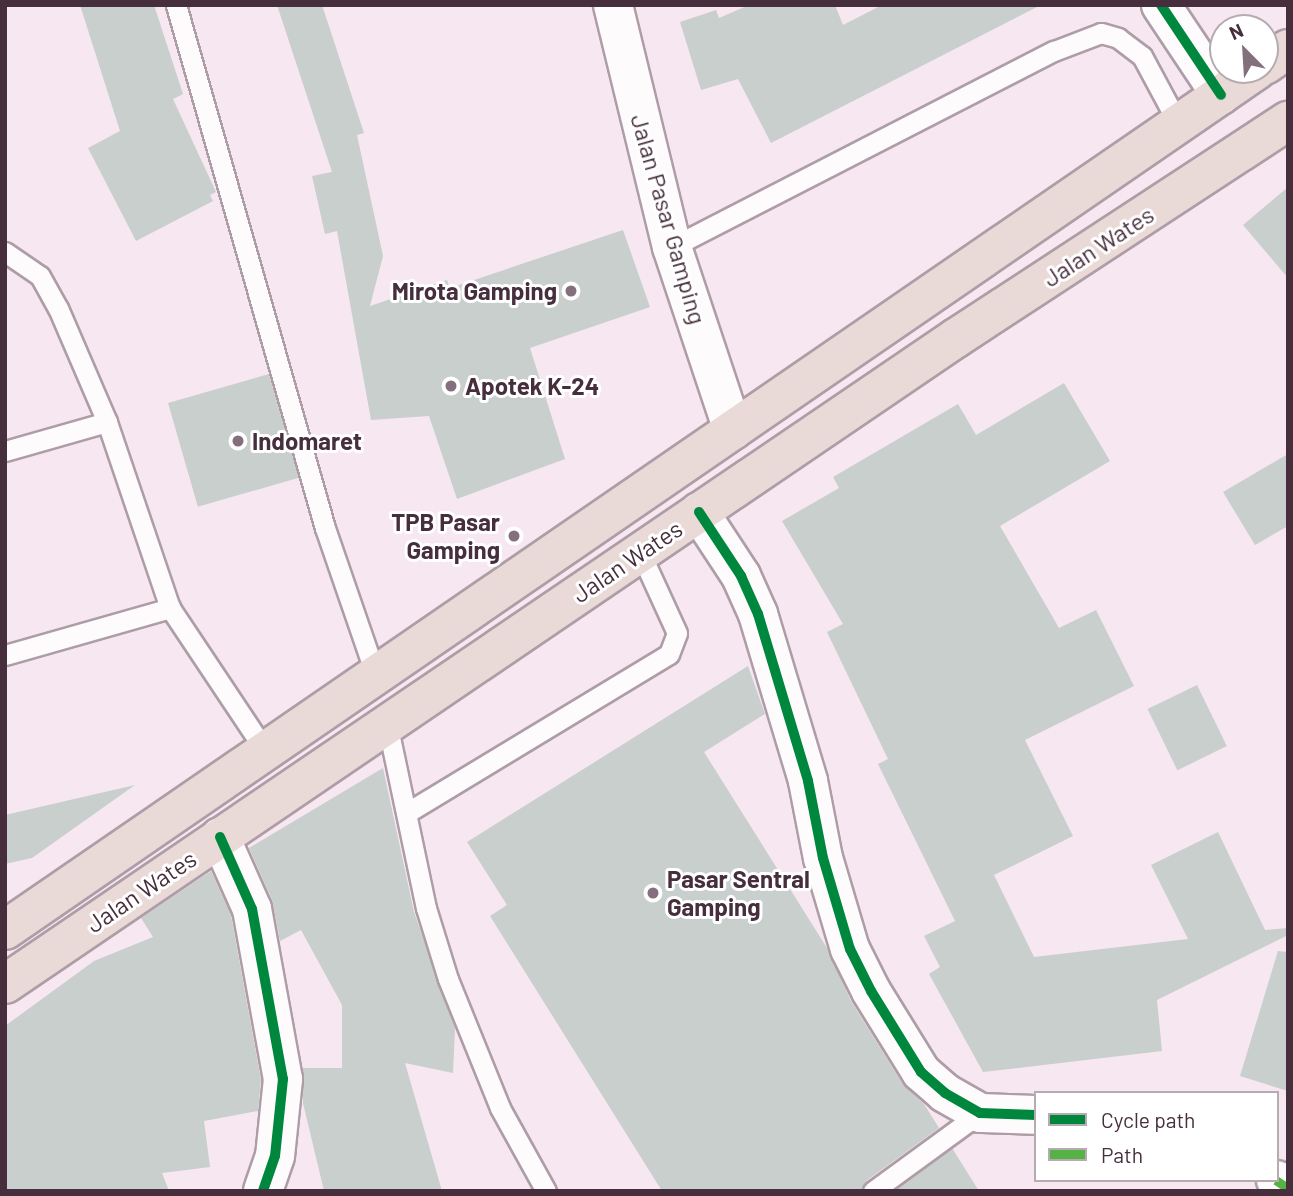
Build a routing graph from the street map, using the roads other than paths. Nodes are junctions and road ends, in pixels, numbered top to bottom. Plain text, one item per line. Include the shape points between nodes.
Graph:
1 (176, 5) edge
2 (613, 5) edge
3 (1161, 5) edge
4 (1237, 84) edge
5 (1221, 95) junction
6 (1288, 121) edge
7 (1179, 125) junction
8 (672, 247) junction
9 (5, 252) edge
10 (107, 422) junction
11 (733, 430) junction
12 (5, 451) edge
13 (699, 512) junction
14 (640, 552) junction
15 (170, 608) junction
16 (5, 655) edge
17 (376, 676) junction
18 (387, 723) junction
19 (266, 752) junction
20 (408, 812) junction
21 (220, 837) junction
22 (5, 930) edge
23 (5, 984) edge
24 (980, 1113) junction
25 (1034, 1115) edge
26 (263, 1191) edge
27 (546, 1191) edge
28 (873, 1191) edge

1 - 17 lane via 324,528
2 - 8 street, Jalan Pasar Gamping
3 - 5 street
4 - 5 highway, Jalan Wates
5 - 7 highway, Jalan Wates
6 - 13 highway, Jalan Wates
7 - 8 lane via 1142,55 1118,38 1101,33 1054,51
7 - 11 highway, Jalan Wates
8 - 11 street, Jalan Pasar Gamping
9 - 10 lane via 40,276
10 - 12 lane
10 - 15 lane
11 - 17 highway, Jalan Wates
13 - 14 highway, Jalan Wates
13 - 24 street via 741,576 758,614 808,781 823,858 850,949 921,1072 945,1093
14 - 18 highway, Jalan Wates
14 - 20 lane via 677,633 669,654
15 - 16 lane
15 - 19 lane
17 - 19 highway, Jalan Wates
18 - 20 lane
18 - 21 highway, Jalan Wates
19 - 22 highway, Jalan Wates
20 - 27 lane via 426,908 447,979 500,1108
21 - 23 highway, Jalan Wates
21 - 26 street via 252,909 283,1079 275,1156
24 - 25 street
24 - 28 lane

